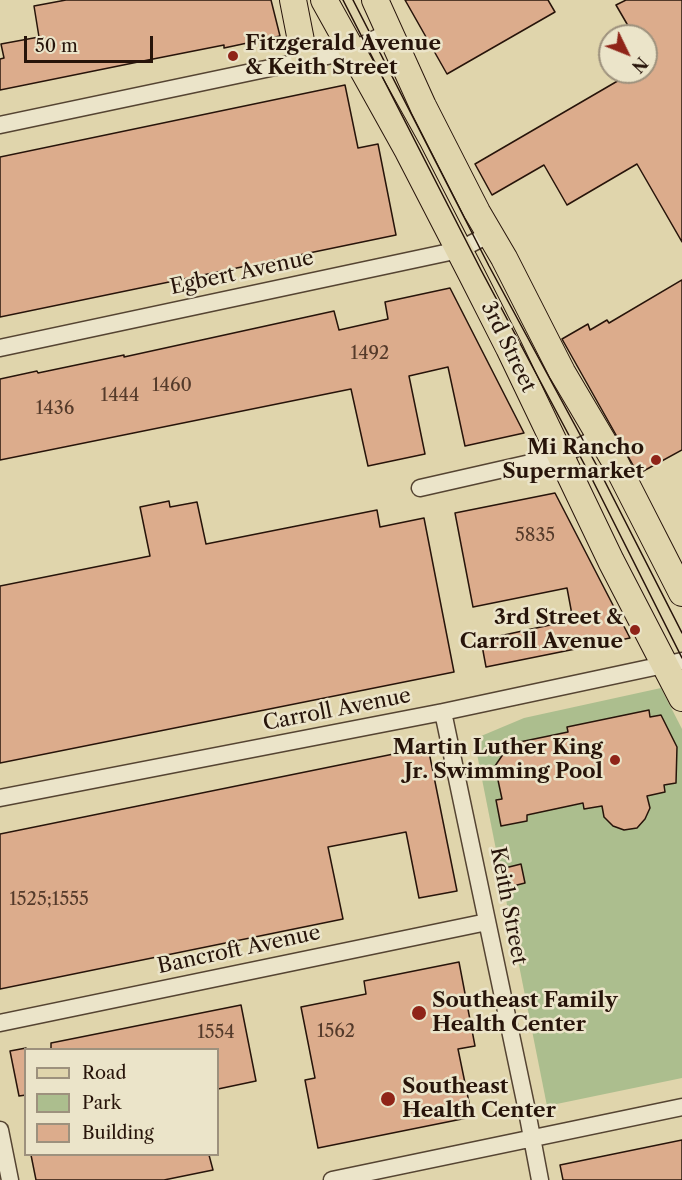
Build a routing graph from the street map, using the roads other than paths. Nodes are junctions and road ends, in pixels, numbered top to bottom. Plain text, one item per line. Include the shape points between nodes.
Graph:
1 (293, 0) edge
2 (324, 0) edge
3 (375, 0) edge
4 (389, 32) junction
5 (351, 51) junction
6 (305, 61) junction
7 (0, 125) edge
8 (490, 234) junction
9 (459, 250) junction
10 (0, 348) edge
11 (600, 436) junction
12 (561, 456) junction
13 (420, 488) dead end
14 (682, 593) edge
15 (673, 662) edge
16 (682, 698) edge
17 (443, 712) junction
18 (0, 798) edge
19 (487, 922) junction
20 (0, 1023) edge
21 (682, 1107) edge
22 (0, 1130) edge
23 (532, 1139) junction
24 (10, 1180) edge
25 (332, 1180) edge
26 (540, 1180) edge

1 - 6 main road
2 - 5 main road, 3rd Street
3 - 4 main road, 3rd Street
4 - 5 street
4 - 8 main road, 3rd Street
5 - 6 street
5 - 9 main road, 3rd Street
6 - 7 street
8 - 9 street, Egbert Avenue
8 - 11 main road, 3rd Street
9 - 10 street, Egbert Avenue
9 - 12 main road, 3rd Street
11 - 12 street
11 - 14 main road, 3rd Street
12 - 13 street
12 - 15 main road, 3rd Street via 611,561
15 - 16 main road, 3rd Street
15 - 17 street, Carroll Avenue
17 - 18 street, Carroll Avenue
17 - 19 street, Keith Street
19 - 20 street, Bancroft Avenue
19 - 23 street, Keith Street
21 - 23 street
22 - 24 street
23 - 25 street
23 - 26 street, Keith Street

